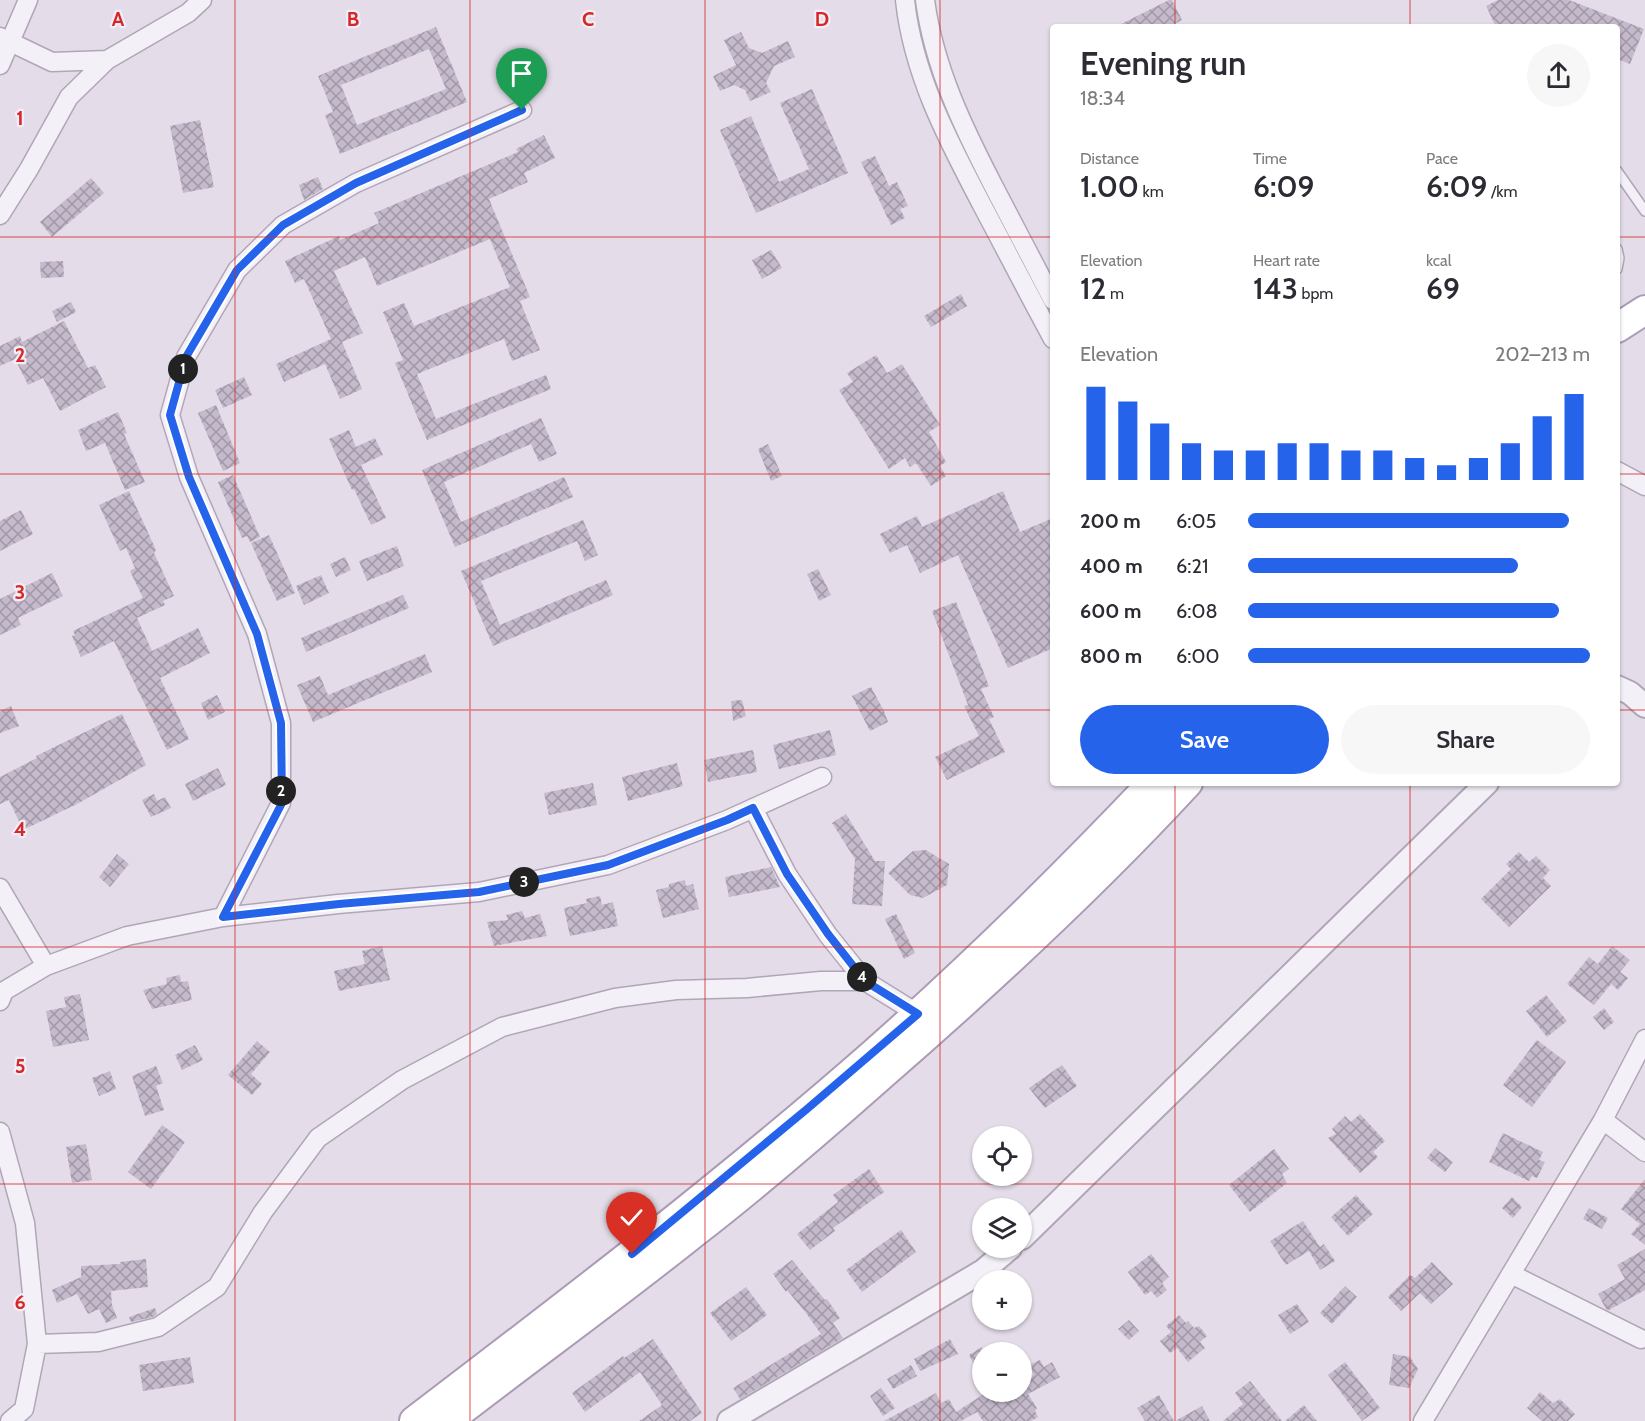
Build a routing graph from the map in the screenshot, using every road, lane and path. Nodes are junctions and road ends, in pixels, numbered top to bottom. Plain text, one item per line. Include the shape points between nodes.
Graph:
1 (28, 0) edge
2 (202, 0) edge
3 (905, 0) edge
4 (925, 0) edge
5 (5, 39) edge
6 (107, 60) junction
7 (0, 65) edge
8 (522, 110) dead end
9 (1620, 175) edge
10 (1645, 211) edge
11 (0, 215) edge
12 (1645, 289) edge
13 (1050, 294) edge
14 (1620, 303) edge
15 (1645, 310) edge
16 (1620, 326) edge
17 (1050, 333) edge
18 (1620, 473) edge
19 (1645, 486) edge
20 (1620, 688) edge
21 (1645, 706) edge
22 (822, 777) dead end
23 (1149, 786) edge
24 (1185, 786) edge
25 (1484, 786) edge
26 (753, 808) junction
27 (0, 888) edge
28 (223, 917) junction
29 (46, 966) junction
30 (865, 981) junction
31 (0, 1001) edge
32 (918, 1014) junction
33 (1645, 1039) edge
34 (1603, 1120) junction
35 (0, 1131) edge
36 (1645, 1152) edge
37 (1032, 1228) edge
38 (998, 1258) edge
39 (1511, 1274) junction
40 (1641, 1339) dead end
41 (37, 1344) junction
42 (10, 1421) edge
43 (414, 1421) edge
44 (448, 1421) edge
45 (729, 1421) edge
46 (1423, 1421) edge

1 - 5 street
2 - 6 street via 188,13
3 - 17 street via 918,62 946,137
4 - 13 street via 947,89 963,127
5 - 6 street via 52,62
5 - 7 street
6 - 11 street via 69,97
8 - 28 street via 356,183 283,225 237,270 186,357 170,415 189,477 257,634 281,723 282,803
9 - 10 lane
12 - 14 main road
15 - 16 main road
18 - 19 street
20 - 21 street
22 - 26 street
23 - 32 main road
24 - 44 main road via 1122,854 1028,944 814,1135 694,1234
25 - 37 street
26 - 28 street via 608,865 479,892
26 - 30 street via 787,874
27 - 29 street
28 - 29 street via 127,936
29 - 31 street via 4,991
30 - 32 street
30 - 41 street via 676,990 615,998 502,1027 402,1080 318,1138 263,1212 217,1287 188,1307 158,1327 98,1342
32 - 43 main road via 641,1246
33 - 34 street
34 - 36 street
34 - 39 street
35 - 41 street via 25,1222
38 - 45 street via 983,1271
39 - 40 street
39 - 46 street
41 - 42 street via 24,1409

